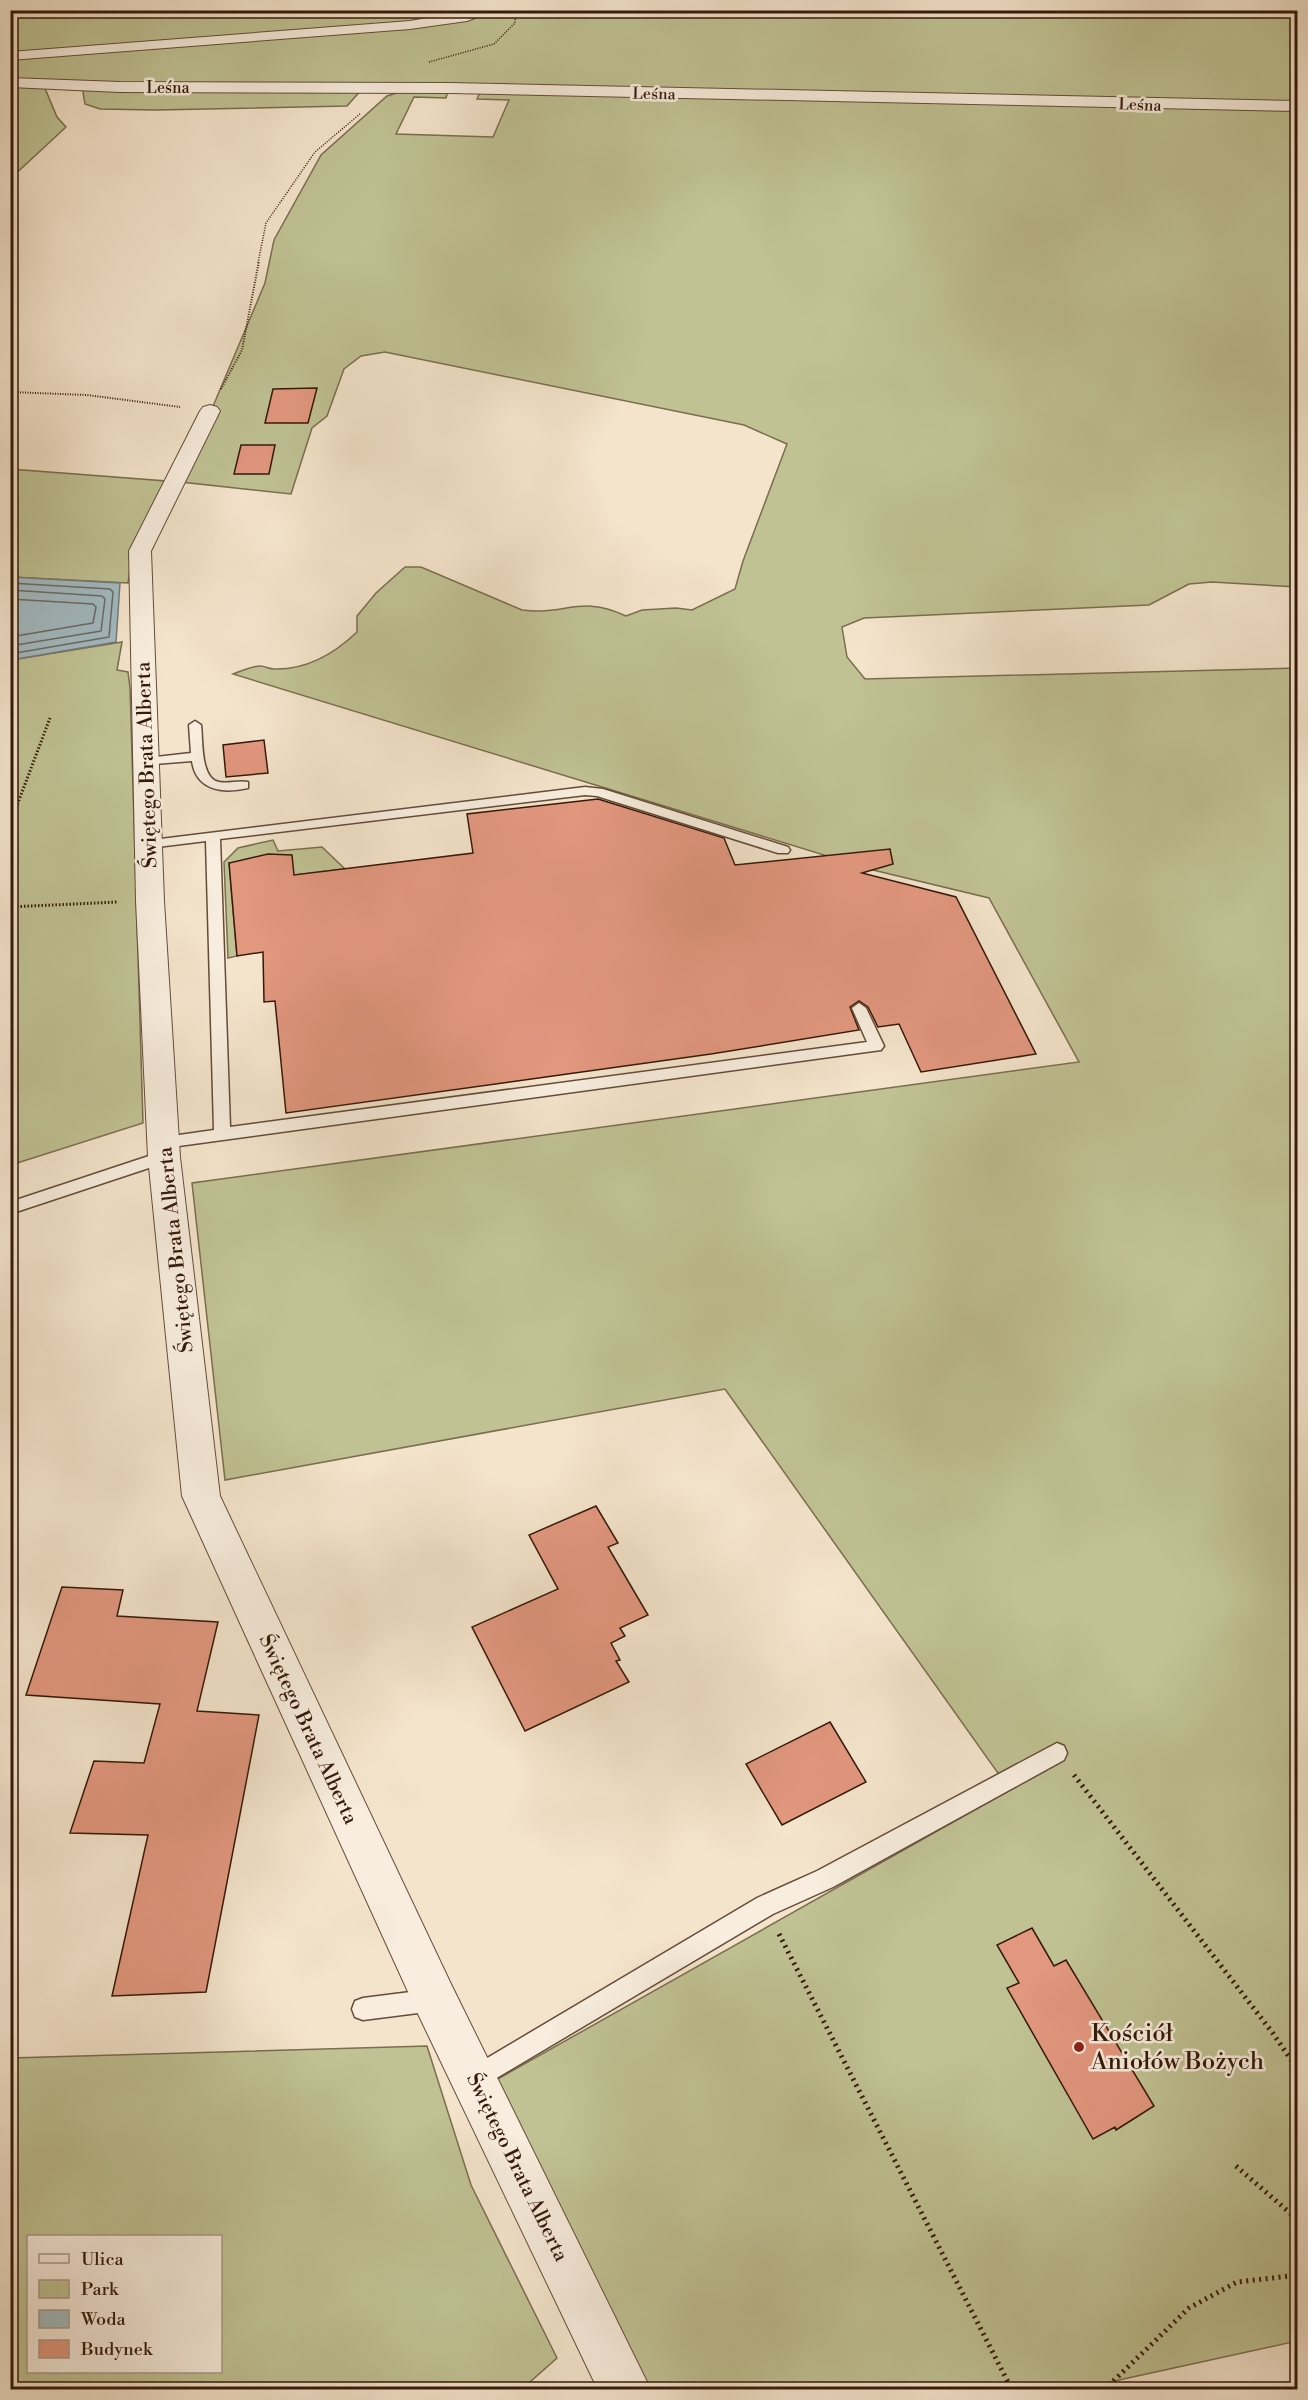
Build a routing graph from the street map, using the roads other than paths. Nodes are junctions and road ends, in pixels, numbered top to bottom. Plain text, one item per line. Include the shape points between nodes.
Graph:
1 (488, 11) edge
2 (10, 56) edge
3 (10, 82) edge
4 (1298, 106) edge
5 (210, 411) road end
6 (195, 725) dead end
7 (198, 756) junction
8 (147, 762) junction
9 (243, 785) dead end
10 (213, 836) junction
11 (149, 844) junction
12 (783, 850) dead end
13 (859, 1008) dead end
14 (222, 1133) junction
15 (164, 1149) junction
16 (10, 1208) edge
17 (1057, 1753) road end
18 (435, 2000) junction
19 (363, 2009) dead end
20 (475, 2078) junction
21 (625, 2390) edge

1 - 2 street via 410,25
3 - 4 street, Leśna
5 - 8 street, Świętego Brata Alberta via 140,551
6 - 7 lane
7 - 8 lane
7 - 9 lane via 200,775 205,781
8 - 11 street, Świętego Brata Alberta
10 - 11 lane
10 - 12 lane via 585,791
10 - 14 lane
11 - 15 street, Świętego Brata Alberta
13 - 14 lane via 876,1046
14 - 15 lane
15 - 16 lane
15 - 18 street, Świętego Brata Alberta via 201,1496
17 - 20 lane via 825,1880 765,1906
18 - 19 lane
18 - 20 street, Świętego Brata Alberta
20 - 21 street, Świętego Brata Alberta

